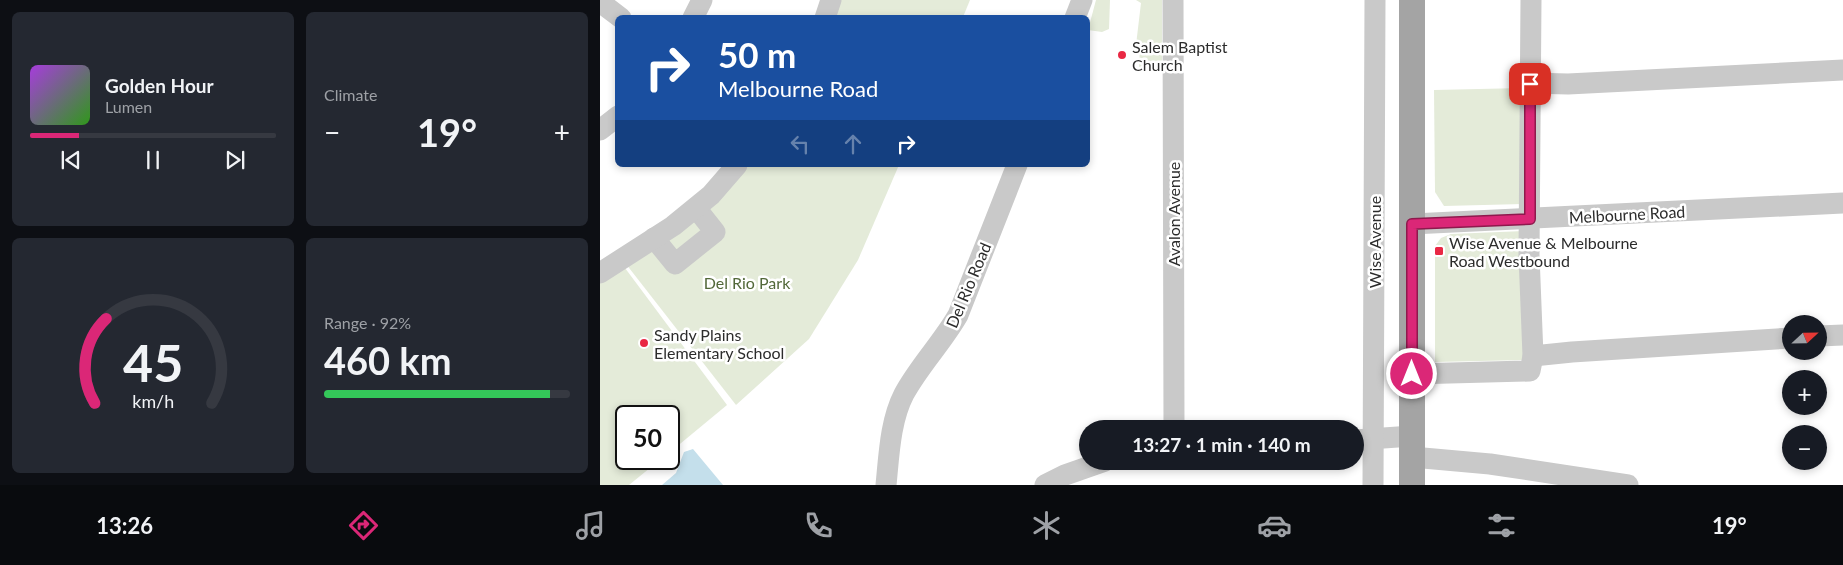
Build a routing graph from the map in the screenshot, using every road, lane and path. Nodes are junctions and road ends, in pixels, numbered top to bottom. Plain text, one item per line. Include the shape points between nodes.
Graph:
1 (702, 0) edge
2 (831, 0) edge
3 (1082, 0) edge
4 (1173, 0) edge
5 (1375, 0) edge
6 (1412, 0) edge
7 (1531, 0) edge
8 (600, 2) edge
9 (617, 15) edge
10 (694, 15) edge
11 (826, 15) edge
12 (1076, 15) edge
13 (1843, 70) edge
14 (1530, 84) junction
15 (615, 118) edge
16 (600, 130) edge
17 (735, 167) edge
18 (1016, 167) edge
19 (1843, 203) edge
20 (696, 208) junction
21 (1530, 219) junction
22 (1412, 224) junction
23 (654, 238) junction
24 (600, 273) edge
25 (1843, 335) edge
26 (1828, 336) edge
27 (1782, 339) edge
28 (1533, 356) junction
29 (1412, 374) junction
30 (1174, 420) edge
31 (1364, 440) edge
32 (1412, 447) junction
33 (1079, 470) edge
34 (886, 485) edge
35 (1045, 485) edge
36 (1373, 485) edge
37 (1412, 485) edge
38 (1628, 485) edge

1 - 10 street
2 - 11 street
3 - 12 street
4 - 30 street, Avalon Avenue
5 - 31 street, Wise Avenue
6 - 22 main road
7 - 14 street
8 - 9 street
13 - 14 street
14 - 21 street
15 - 16 street
17 - 20 street
18 - 34 street, Del Rio Road via 958,315 902,397 894,426
19 - 21 street, Melbourne Road
20 - 23 street
20 - 23 street via 714,232 675,264
21 - 22 street, Melbourne Road
21 - 28 street
22 - 29 main road
23 - 24 street
25 - 26 street
27 - 28 street
28 - 29 street via 1530,371
29 - 32 main road
31 - 32 street
31 - 36 street, Wise Avenue
32 - 37 main road
32 - 38 street via 1490,464
33 - 35 street

